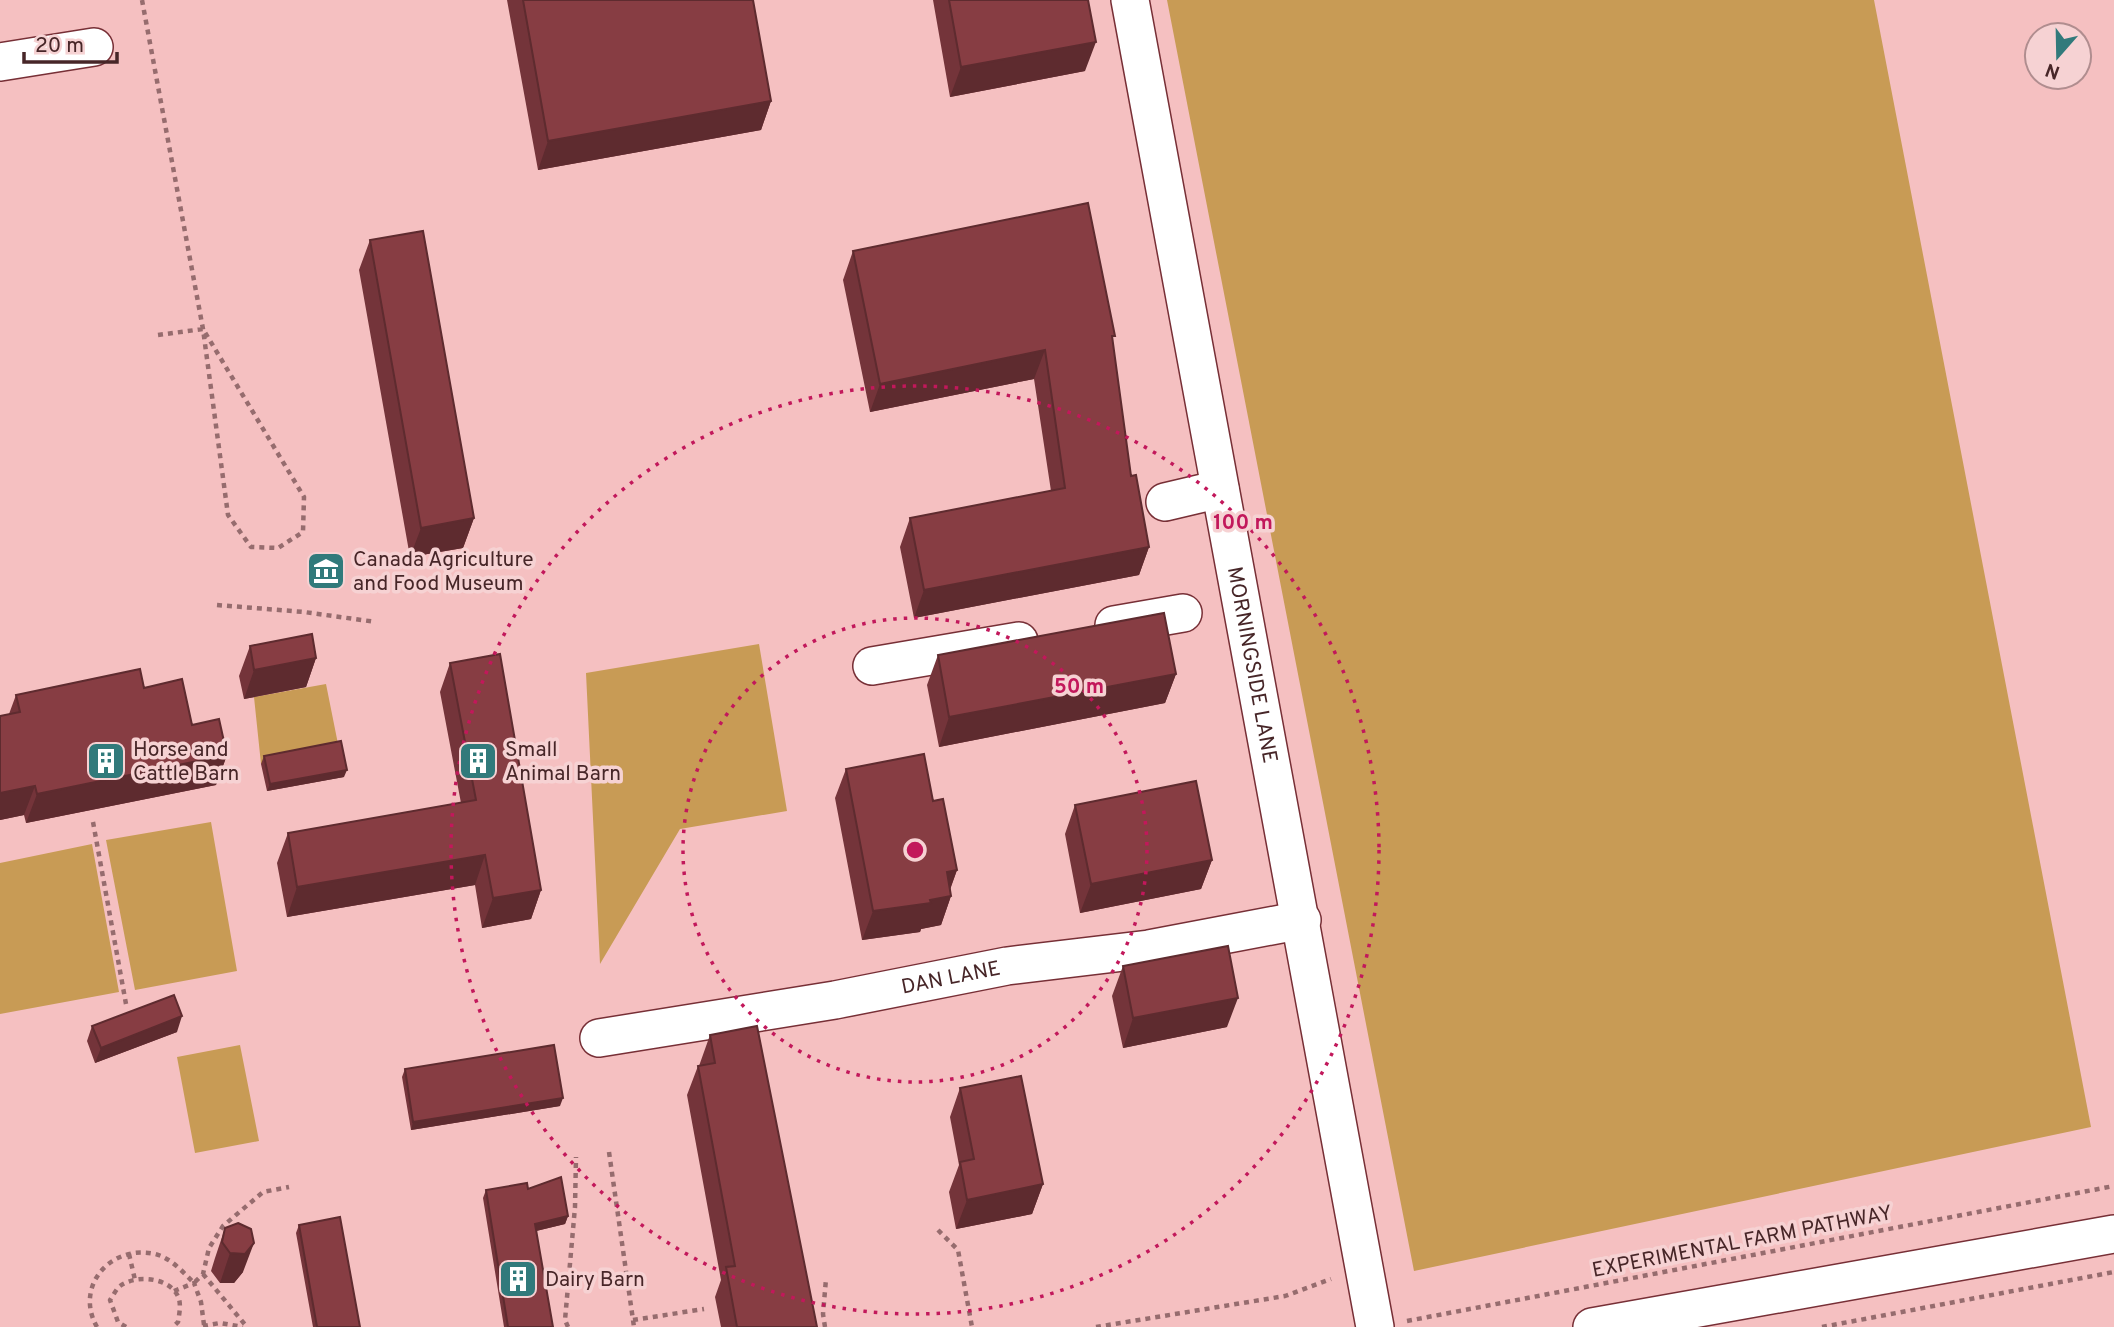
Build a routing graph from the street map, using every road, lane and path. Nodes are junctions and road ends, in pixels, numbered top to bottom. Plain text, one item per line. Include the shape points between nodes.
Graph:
1 (142, 0) edge
2 (1130, 0) edge
3 (94, 47) dead end
4 (0, 62) edge
5 (203, 329) junction
6 (158, 335) dead end
7 (1220, 489) junction
8 (1165, 502) dead end
9 (217, 606) dead end
10 (1183, 613) dead end
11 (376, 622) dead end
12 (1088, 629) edge
13 (1048, 636) edge
14 (872, 666) dead end
15 (93, 821) dead end
16 (1301, 920) junction
17 (127, 1004) dead end
18 (599, 1038) dead end
19 (609, 1152) dead end
20 (576, 1157) dead end
21 (2114, 1186) edge
22 (289, 1187) dead end
23 (938, 1230) dead end
24 (2114, 1234) edge
25 (129, 1254) junction
26 (1364, 1263) junction
27 (2114, 1272) edge
28 (203, 1274) junction
29 (826, 1279) dead end
30 (135, 1280) junction
31 (194, 1283) junction
32 (174, 1291) junction
33 (704, 1309) dead end
34 (633, 1320) junction
35 (203, 1326) edge
36 (97, 1327) edge
37 (126, 1327) edge
38 (173, 1327) edge
39 (245, 1327) edge
40 (568, 1327) edge
41 (634, 1327) edge
42 (825, 1327) edge
43 (972, 1327) edge
44 (1096, 1327) edge
45 (1375, 1327) edge
46 (1592, 1327) edge
47 (1822, 1327) edge

1 - 5 path
2 - 7 street, MORNINGSIDE LANE
3 - 4 street
5 - 5 path via 228,515 251,547 278,548 303,532 304,497
5 - 6 path
7 - 8 street
7 - 16 street, MORNINGSIDE LANE
9 - 11 path
10 - 12 street
13 - 14 street
15 - 17 path
16 - 18 street, DAN LANE
16 - 26 street, MORNINGSIDE LANE
19 - 34 path
20 - 40 path
21 - 45 path, EXPERIMENTAL FARM PATHWAY
22 - 28 path via 263,1192 223,1226 209,1248
23 - 43 path via 958,1250
24 - 46 street
25 - 30 path
25 - 31 path via 155,1254 172,1262
25 - 36 path via 114,1258 94,1277 89,1314
26 - 44 path via 1285,1296
26 - 45 street, MORNINGSIDE LANE
27 - 47 path
28 - 31 path
28 - 39 path
29 - 42 path
30 - 32 path via 144,1277
30 - 37 path via 119,1286 110,1300 118,1322
31 - 32 path
31 - 35 path
32 - 38 path via 180,1301 178,1322
33 - 34 path
34 - 41 path
35 - 39 path

